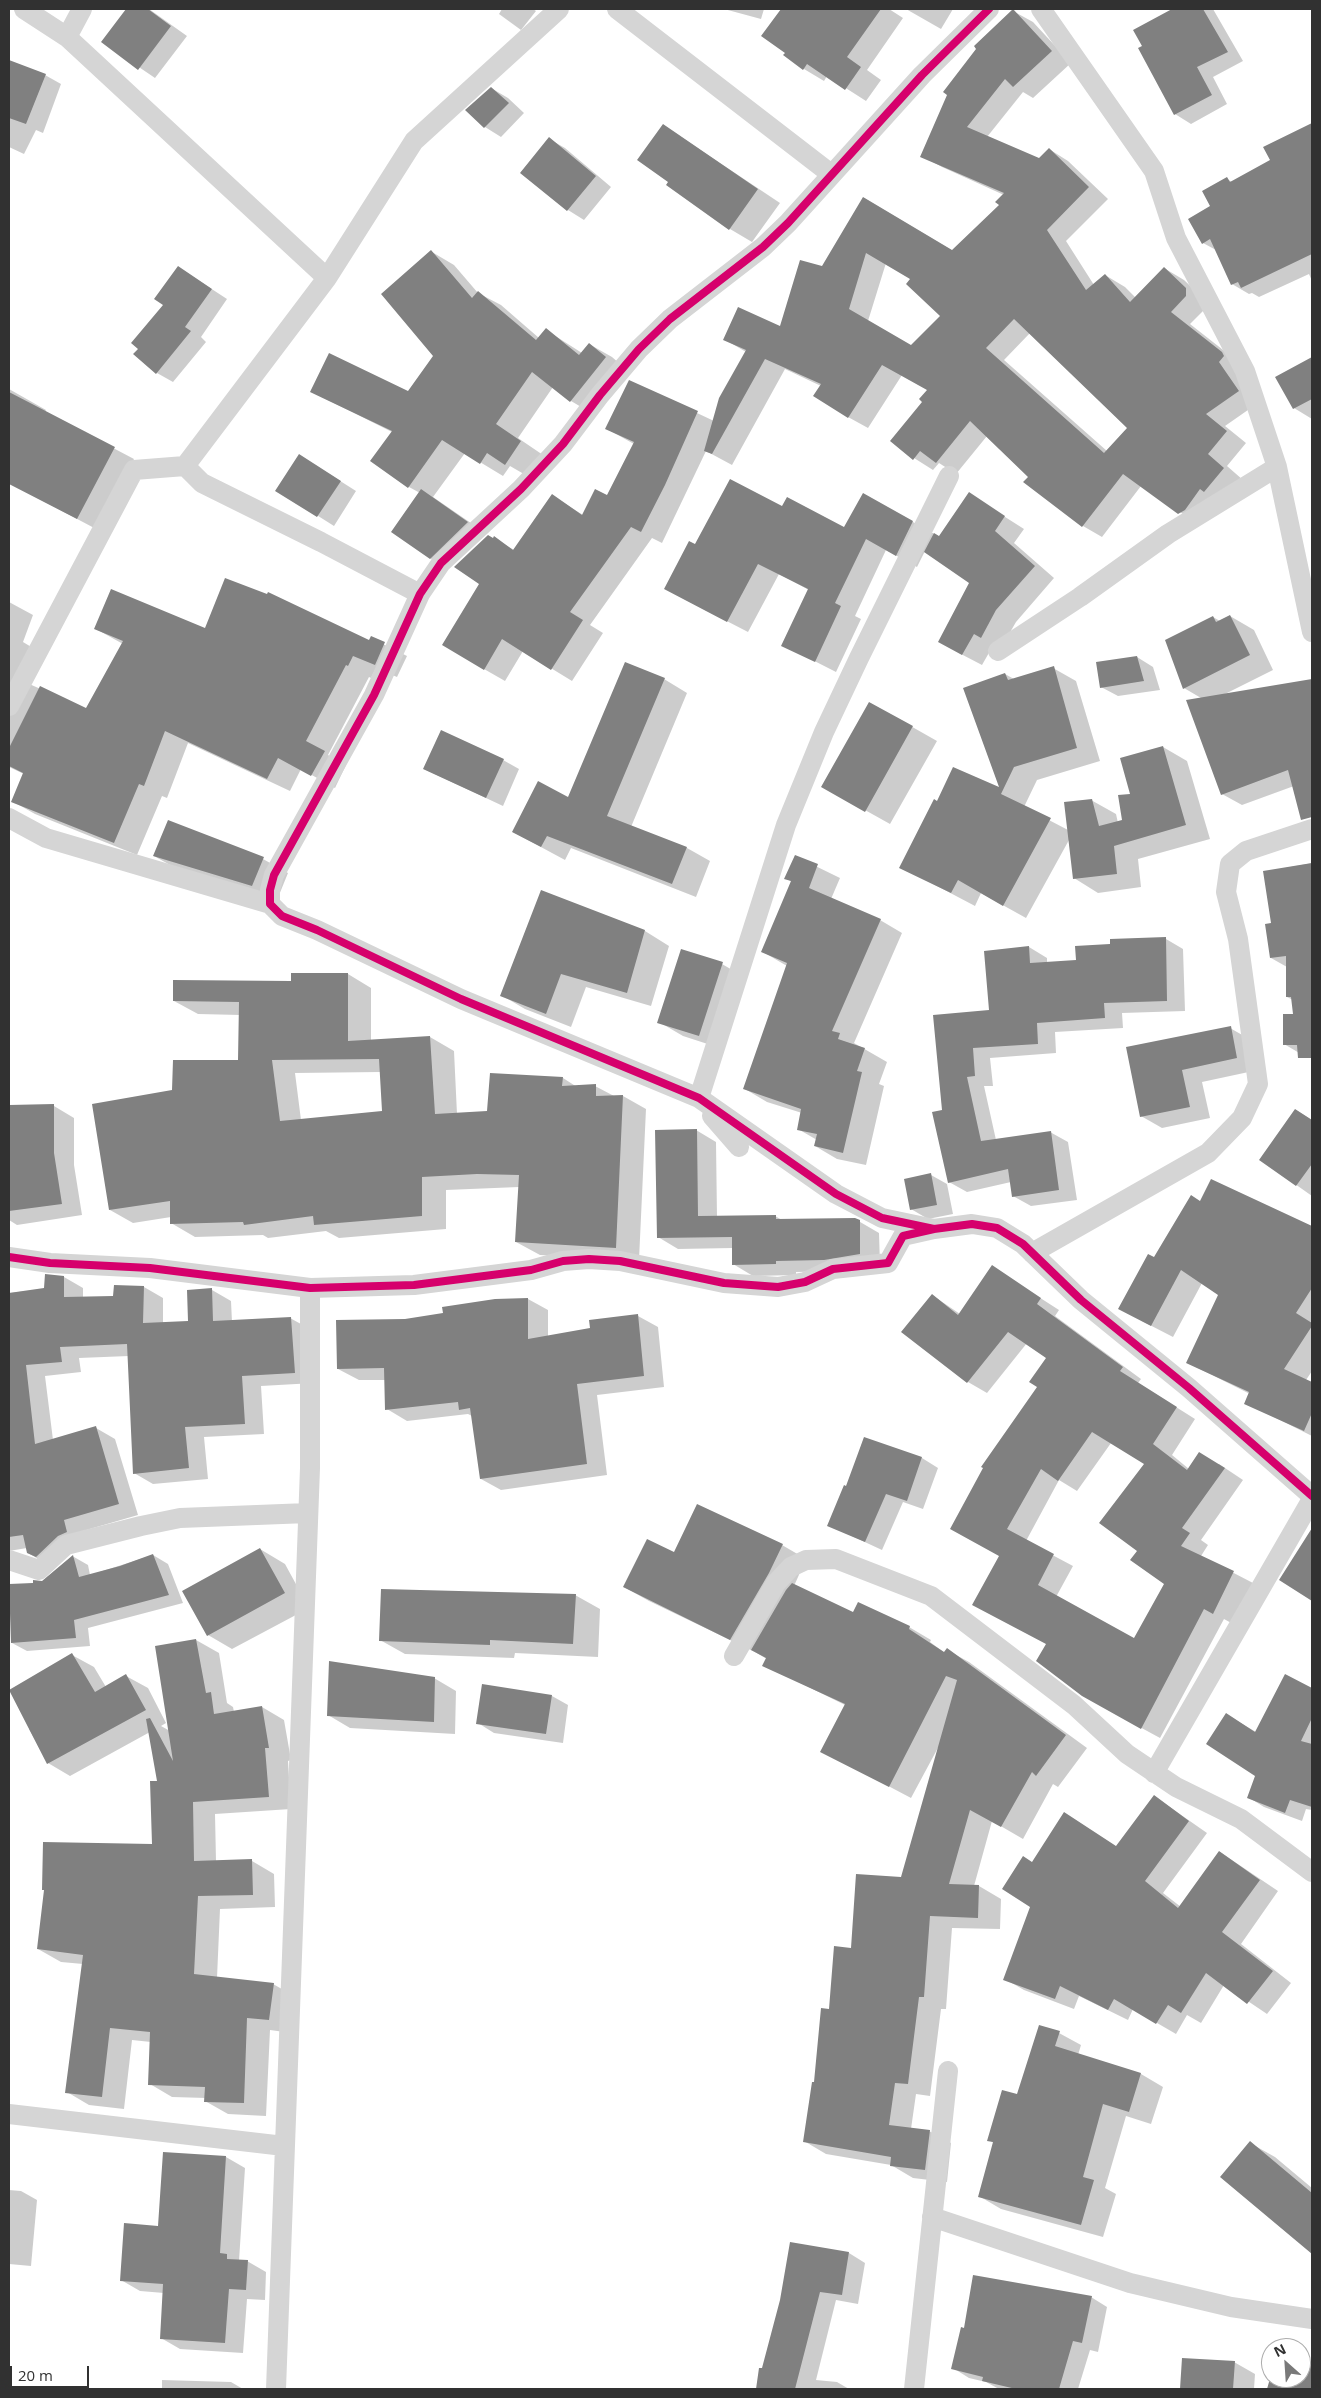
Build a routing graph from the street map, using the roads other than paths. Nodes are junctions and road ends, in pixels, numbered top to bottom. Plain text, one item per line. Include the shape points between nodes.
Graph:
1 (24, 9) edge
2 (82, 9) edge
3 (559, 9) edge
4 (618, 9) edge
5 (989, 9) edge
6 (1041, 9) edge
7 (67, 37) junction
8 (832, 174) junction
9 (327, 278) junction
10 (186, 466) junction
11 (1277, 467) junction
12 (949, 476) dead end
13 (420, 594) junction
14 (1312, 632) edge
15 (998, 651) dead end
16 (9, 706) edge
17 (9, 818) edge
18 (1312, 829) edge
19 (270, 904) junction
20 (699, 1098) junction
21 (739, 1147) dead end
22 (934, 1229) junction
23 (1032, 1253) junction
24 (9, 1256) edge
25 (310, 1288) junction
26 (1312, 1498) edge
27 (308, 1512) junction
28 (9, 1560) edge
29 (734, 1656) dead end
30 (1154, 1773) junction
31 (1312, 1872) edge
32 (948, 2071) dead end
33 (11, 2112) edge
34 (284, 2146) junction
35 (932, 2217) junction
36 (1312, 2319) edge
37 (276, 2389) edge
38 (914, 2389) edge

1 - 7 street
2 - 7 street
3 - 9 street via 414,140
4 - 8 street
5 - 8 street via 922,75
6 - 11 street via 1154,171 1176,238 1245,371
7 - 9 street
8 - 13 street via 763,246 670,320 639,349 563,444 521,489 441,563
9 - 10 street
10 - 13 street via 202,484
10 - 16 street via 134,470
11 - 14 street
11 - 15 street via 1168,534
12 - 20 street via 824,732 786,825
13 - 19 street via 374,695 274,875
17 - 19 street via 46,838
18 - 23 street via 1246,851 1230,864 1226,892 1238,939 1258,1084 1242,1118 1208,1153
19 - 20 street via 282,916 461,999
20 - 21 street
20 - 22 street via 836,1194 882,1218
22 - 23 street via 972,1224 997,1228
22 - 25 street via 903,1236 888,1263 833,1269 805,1282 778,1287 724,1283 620,1261 589,1259 414,1285
23 - 26 street via 1081,1300 1189,1388
24 - 25 street via 50,1263 150,1268
25 - 27 street
26 - 30 street
27 - 28 street via 180,1518 141,1526 66,1545 39,1570
27 - 34 street
29 - 30 street via 776,1583 791,1567 806,1560 836,1559 931,1596 1074,1705 1127,1754
30 - 31 street via 1176,1788 1241,1819
32 - 35 street
33 - 34 street
34 - 37 street
35 - 36 street via 1130,2284 1231,2307
35 - 38 street

